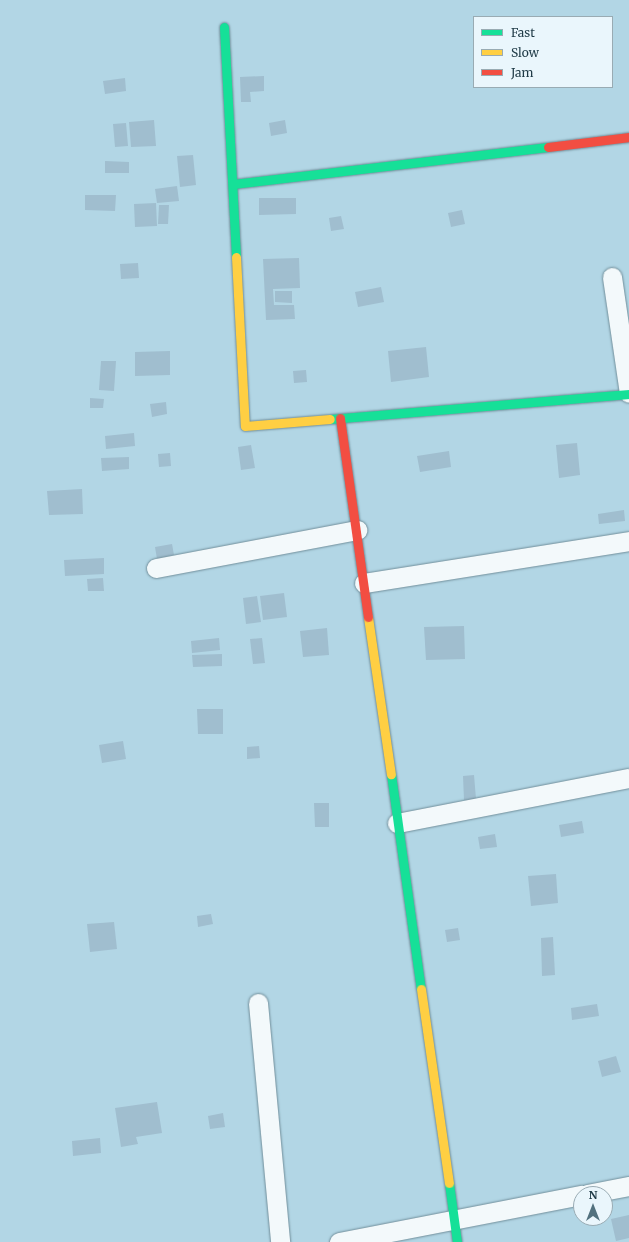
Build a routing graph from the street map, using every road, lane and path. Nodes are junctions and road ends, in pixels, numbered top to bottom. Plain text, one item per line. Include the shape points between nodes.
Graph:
1 (224, 27) dead end
2 (629, 137) edge
3 (233, 184) junction
4 (612, 277) dead end
5 (629, 394) edge
6 (340, 418) junction
7 (356, 530) junction
8 (629, 540) edge
9 (156, 568) dead end
10 (364, 583) junction
11 (629, 778) edge
12 (397, 823) junction
13 (258, 1004) dead end
14 (629, 1186) edge
15 (613, 1189) edge
16 (573, 1197) edge
17 (452, 1220) junction
18 (280, 1242) edge
19 (339, 1242) edge
20 (457, 1242) edge

1 - 3 street
2 - 3 street
3 - 6 street via 245,426
4 - 5 street
5 - 6 street
6 - 7 street
7 - 9 street
7 - 10 street
8 - 10 street
10 - 12 street
11 - 12 street
12 - 17 street
13 - 18 street
14 - 15 street
16 - 17 street
17 - 19 street
17 - 20 street

